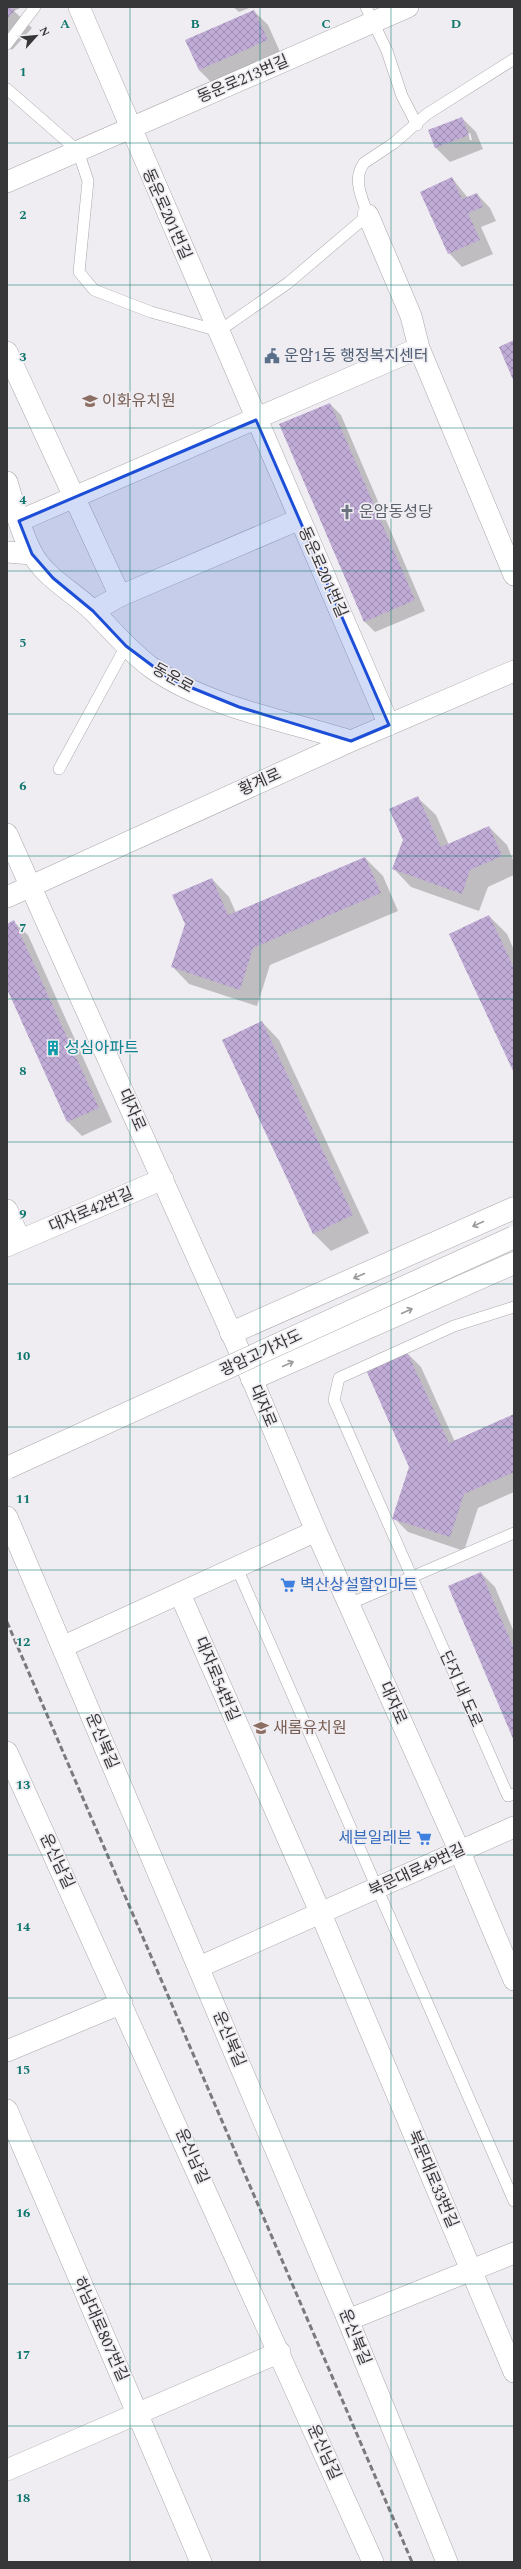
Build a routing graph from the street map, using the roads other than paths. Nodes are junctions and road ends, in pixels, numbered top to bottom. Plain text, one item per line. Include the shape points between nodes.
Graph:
1 (35, 7) edge
2 (79, 7) edge
3 (408, 7) edge
4 (369, 15) edge
5 (7, 44) edge
6 (514, 59) edge
7 (7, 89) edge
8 (417, 124) junction
9 (130, 128) junction
10 (78, 151) junction
11 (7, 182) edge
12 (368, 215) junction
13 (218, 331) junction
14 (419, 348) junction
15 (7, 352) edge
16 (256, 420) junction
17 (7, 482) edge
18 (74, 497) junction
19 (300, 519) junction
20 (19, 522) junction
21 (7, 552) edge
22 (32, 554) junction
23 (514, 574) edge
24 (120, 596) junction
25 (93, 610) junction
26 (126, 646) junction
27 (514, 671) edge
28 (389, 724) junction
29 (351, 740) junction
30 (59, 769) dead end
31 (7, 834) edge
32 (31, 886) junction
33 (7, 897) edge
34 (163, 1179) junction
35 (514, 1208) edge
36 (7, 1210) edge
37 (514, 1237) edge
38 (13, 1243) edge
39 (514, 1263) edge
40 (514, 1307) edge
41 (231, 1333) junction
42 (252, 1379) junction
43 (7, 1468) edge
44 (7, 1517) edge
45 (316, 1531) junction
46 (514, 1533) edge
47 (237, 1568) junction
48 (410, 1577) junction
49 (180, 1594) junction
50 (349, 1604) junction
51 (62, 1647) junction
52 (7, 1752) edge
53 (514, 1794) edge
54 (514, 1827) edge
55 (459, 1850) junction
56 (378, 1888) junction
57 (321, 1914) junction
58 (199, 1967) junction
59 (514, 1980) edge
60 (122, 2003) junction
61 (7, 2051) edge
62 (7, 2110) edge
63 (514, 2201) edge
64 (514, 2253) edge
65 (471, 2270) junction
66 (348, 2320) junction
67 (280, 2352) junction
68 (514, 2372) edge
69 (138, 2414) junction
70 (7, 2470) edge
71 (200, 2562) edge
72 (373, 2562) edge
73 (447, 2562) edge

1 - 5 lane
2 - 9 street, 동운로201번길
3 - 4 street, 동운로213번길
4 - 8 lane via 393,68 402,96
4 - 9 street, 동운로213번길
6 - 8 lane via 427,114
7 - 10 lane
8 - 12 lane via 361,167 358,185
9 - 10 street, 동운로213번길
9 - 13 street, 동운로201번길
10 - 11 street, 동운로213번길
10 - 13 lane via 88,181 79,272 94,290 151,312
12 - 13 lane via 288,283
12 - 14 street via 411,316
13 - 16 street, 동운로201번길
14 - 16 street
14 - 23 street
15 - 18 street
16 - 18 street
16 - 19 street, 동운로201번길
17 - 20 street, 동운로
18 - 20 street
18 - 24 street
19 - 24 street
19 - 28 street, 동운로201번길
20 - 22 street, 동운로
21 - 22 street
22 - 25 street, 동운로 via 53,578
24 - 25 street
25 - 26 street, 동운로
26 - 29 street, 동운로 via 151,667 184,687 238,707
26 - 30 lane
27 - 28 street, 황계로
28 - 29 street, 황계로
29 - 32 street, 황계로
31 - 32 street, 대자로
32 - 33 street, 황계로
32 - 34 street, 대자로
34 - 38 street, 대자로42번길
34 - 41 street, 대자로
35 -> 41 street
36 - 38 street, 대자로42번길
37 - 43 street, 광암고가차도, bridge
42 -> 39 street
40 - 48 lane via 454,1326 339,1378 334,1400
41 - 42 street, 대자로
42 - 45 street, 대자로
44 - 51 street, 운신북길
45 - 47 street
45 - 50 street, 대자로
46 - 48 lane
47 - 49 street
47 - 56 lane
48 - 50 lane
48 - 53 lane, 단지 내 도로 via 508,1796
49 - 51 street
49 - 57 street, 대자로54번길 via 253,1765
50 - 55 street, 대자로
51 - 58 street, 운신북길
52 - 60 street, 운신남길
54 - 55 street, 북문대로49번길
55 - 56 street, 북문대로49번길
55 - 59 street, 대자로
56 - 57 street, 북문대로49번길
56 - 63 lane
57 - 58 street, 북문대로49번길
57 - 65 street, 북문대로33번길
58 - 66 street, 운신북길
60 - 61 street
60 - 67 street, 운신남길
62 - 69 street, 하남대로807번길
64 - 65 street
65 - 66 street
65 - 68 street, 북문대로33번길
66 - 73 street, 운신북길
67 - 69 street
67 - 72 street, 운신남길
69 - 70 street
69 - 71 street, 하남대로807번길

